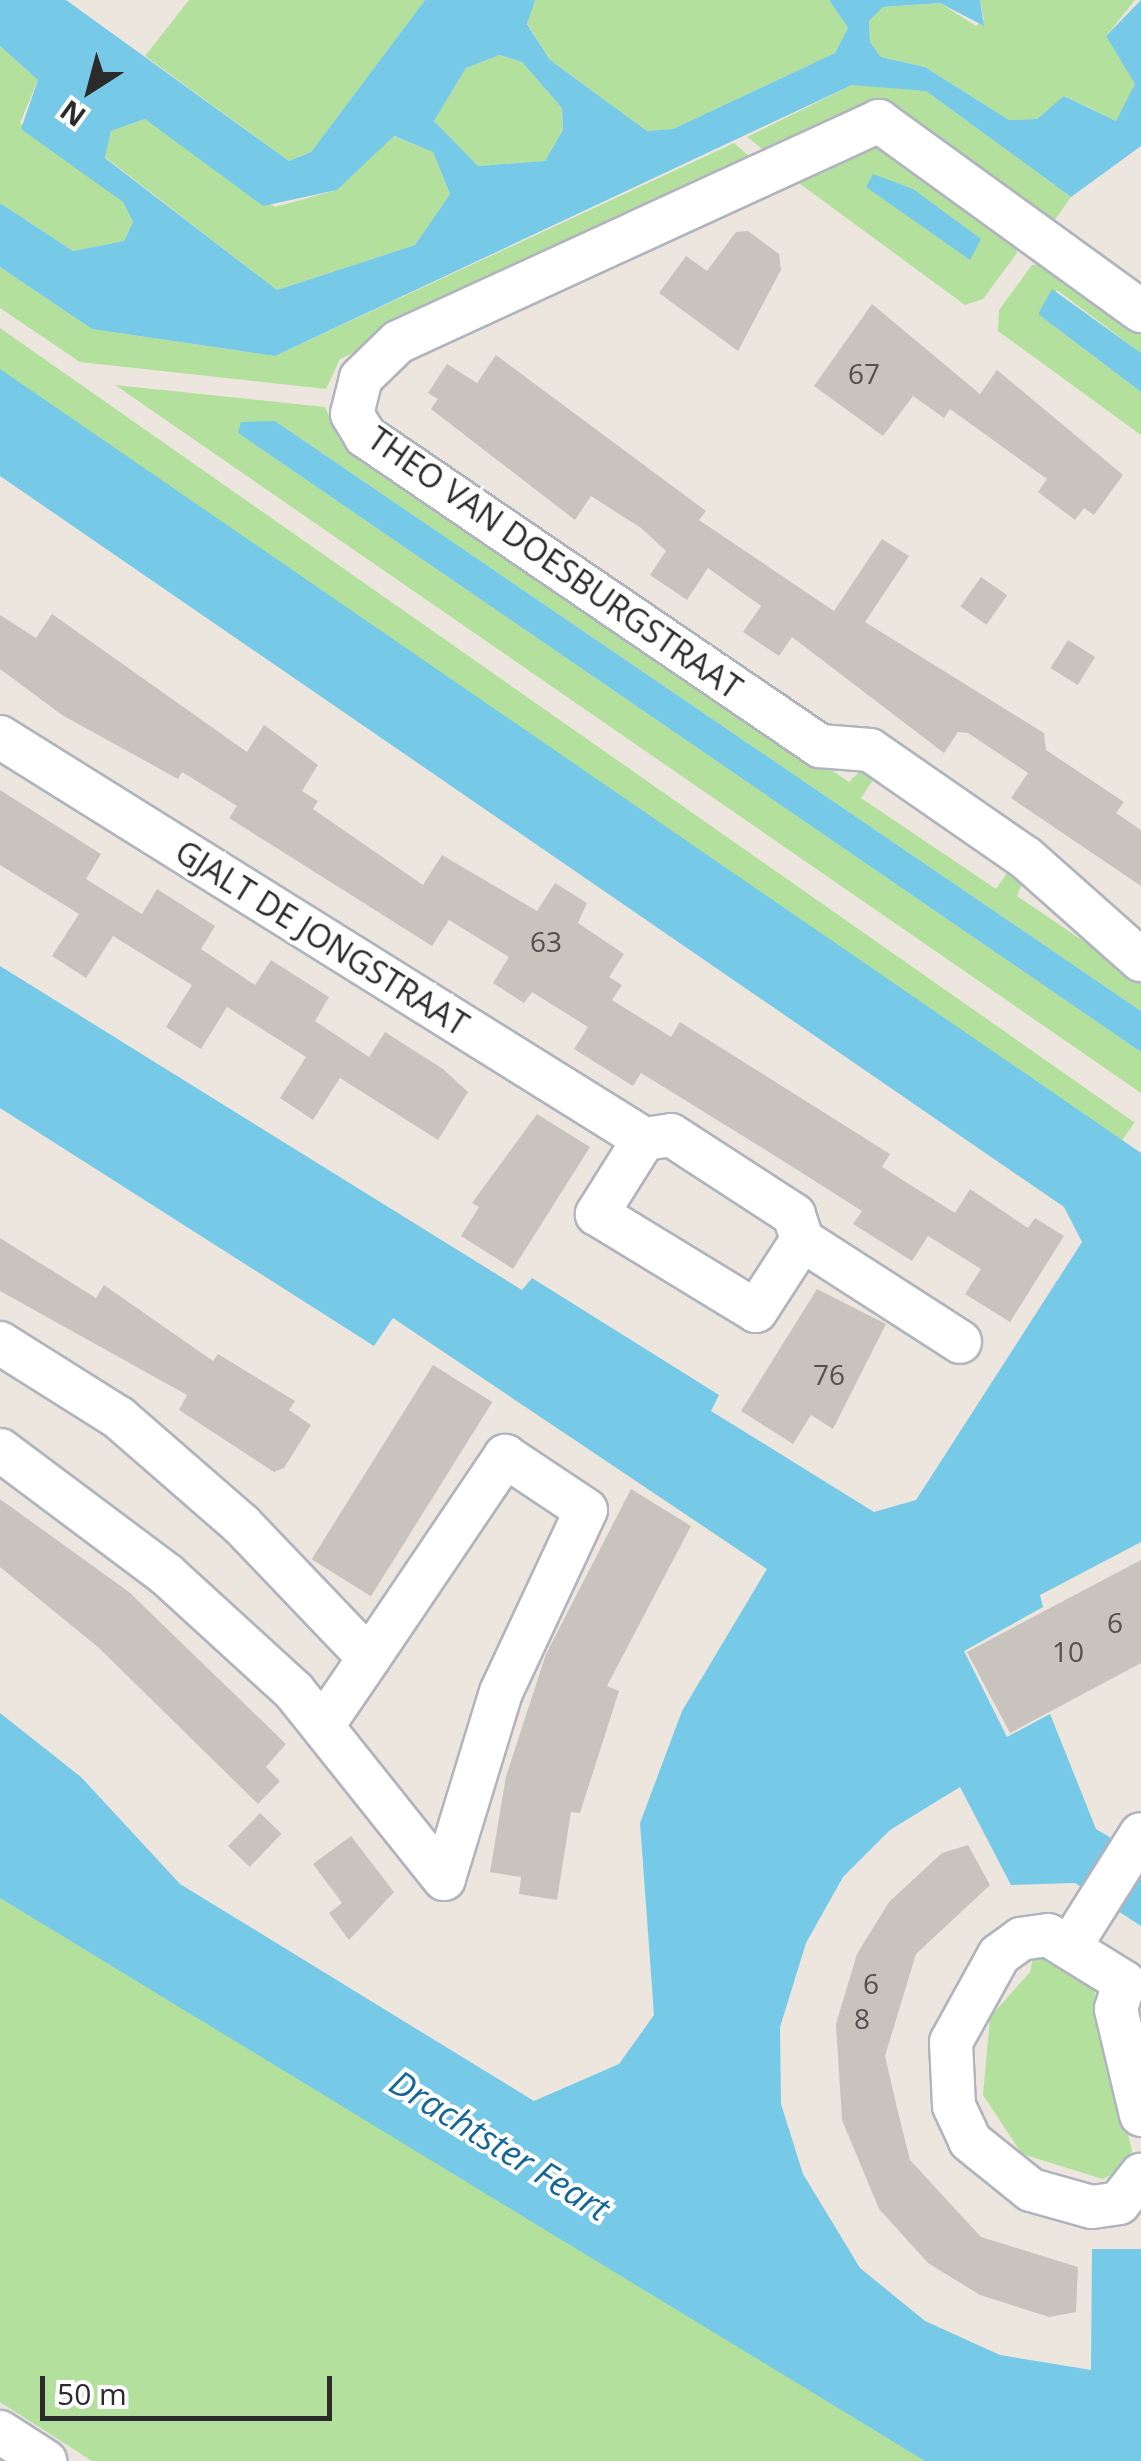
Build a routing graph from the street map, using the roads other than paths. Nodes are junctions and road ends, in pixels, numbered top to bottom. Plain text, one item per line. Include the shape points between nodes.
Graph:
1 (1141, 311) edge
2 (0, 737) edge
3 (1141, 960) edge
4 (644, 1140) junction
5 (802, 1240) junction
6 (960, 1342) dead end
7 (0, 1343) edge
8 (0, 1450) edge
9 (369, 1658) junction
10 (324, 1724) junction
11 (1139, 1836) edge
12 (1070, 1945) junction
13 (1132, 1968) edge
14 (1141, 2115) edge
15 (1141, 2174) edge
16 (0, 2432) edge
17 (46, 2461) edge

1 - 3 street, THEO VAN DOESBURGSTRAAT via 879,121 398,342 361,378 352,414 366,436 820,746 870,750 1026,858
2 - 4 street, GJALT DE JONGSTRAAT
4 - 5 street, GJALT DE JONGSTRAAT via 670,1135 794,1215
4 - 5 street via 597,1214 756,1312
5 - 6 street, GJALT DE JONGSTRAAT
7 - 9 street via 119,1418 241,1524
8 - 10 street via 166,1574
9 - 10 street
9 - 10 street via 504,1456 586,1510 501,1692 444,1878
11 - 12 street
12 - 13 street
12 - 15 street via 1021,1939 977,1980 951,2042 954,2106 970,2142 1031,2190 1103,2208
13 - 14 street via 1116,2009
16 - 17 street

